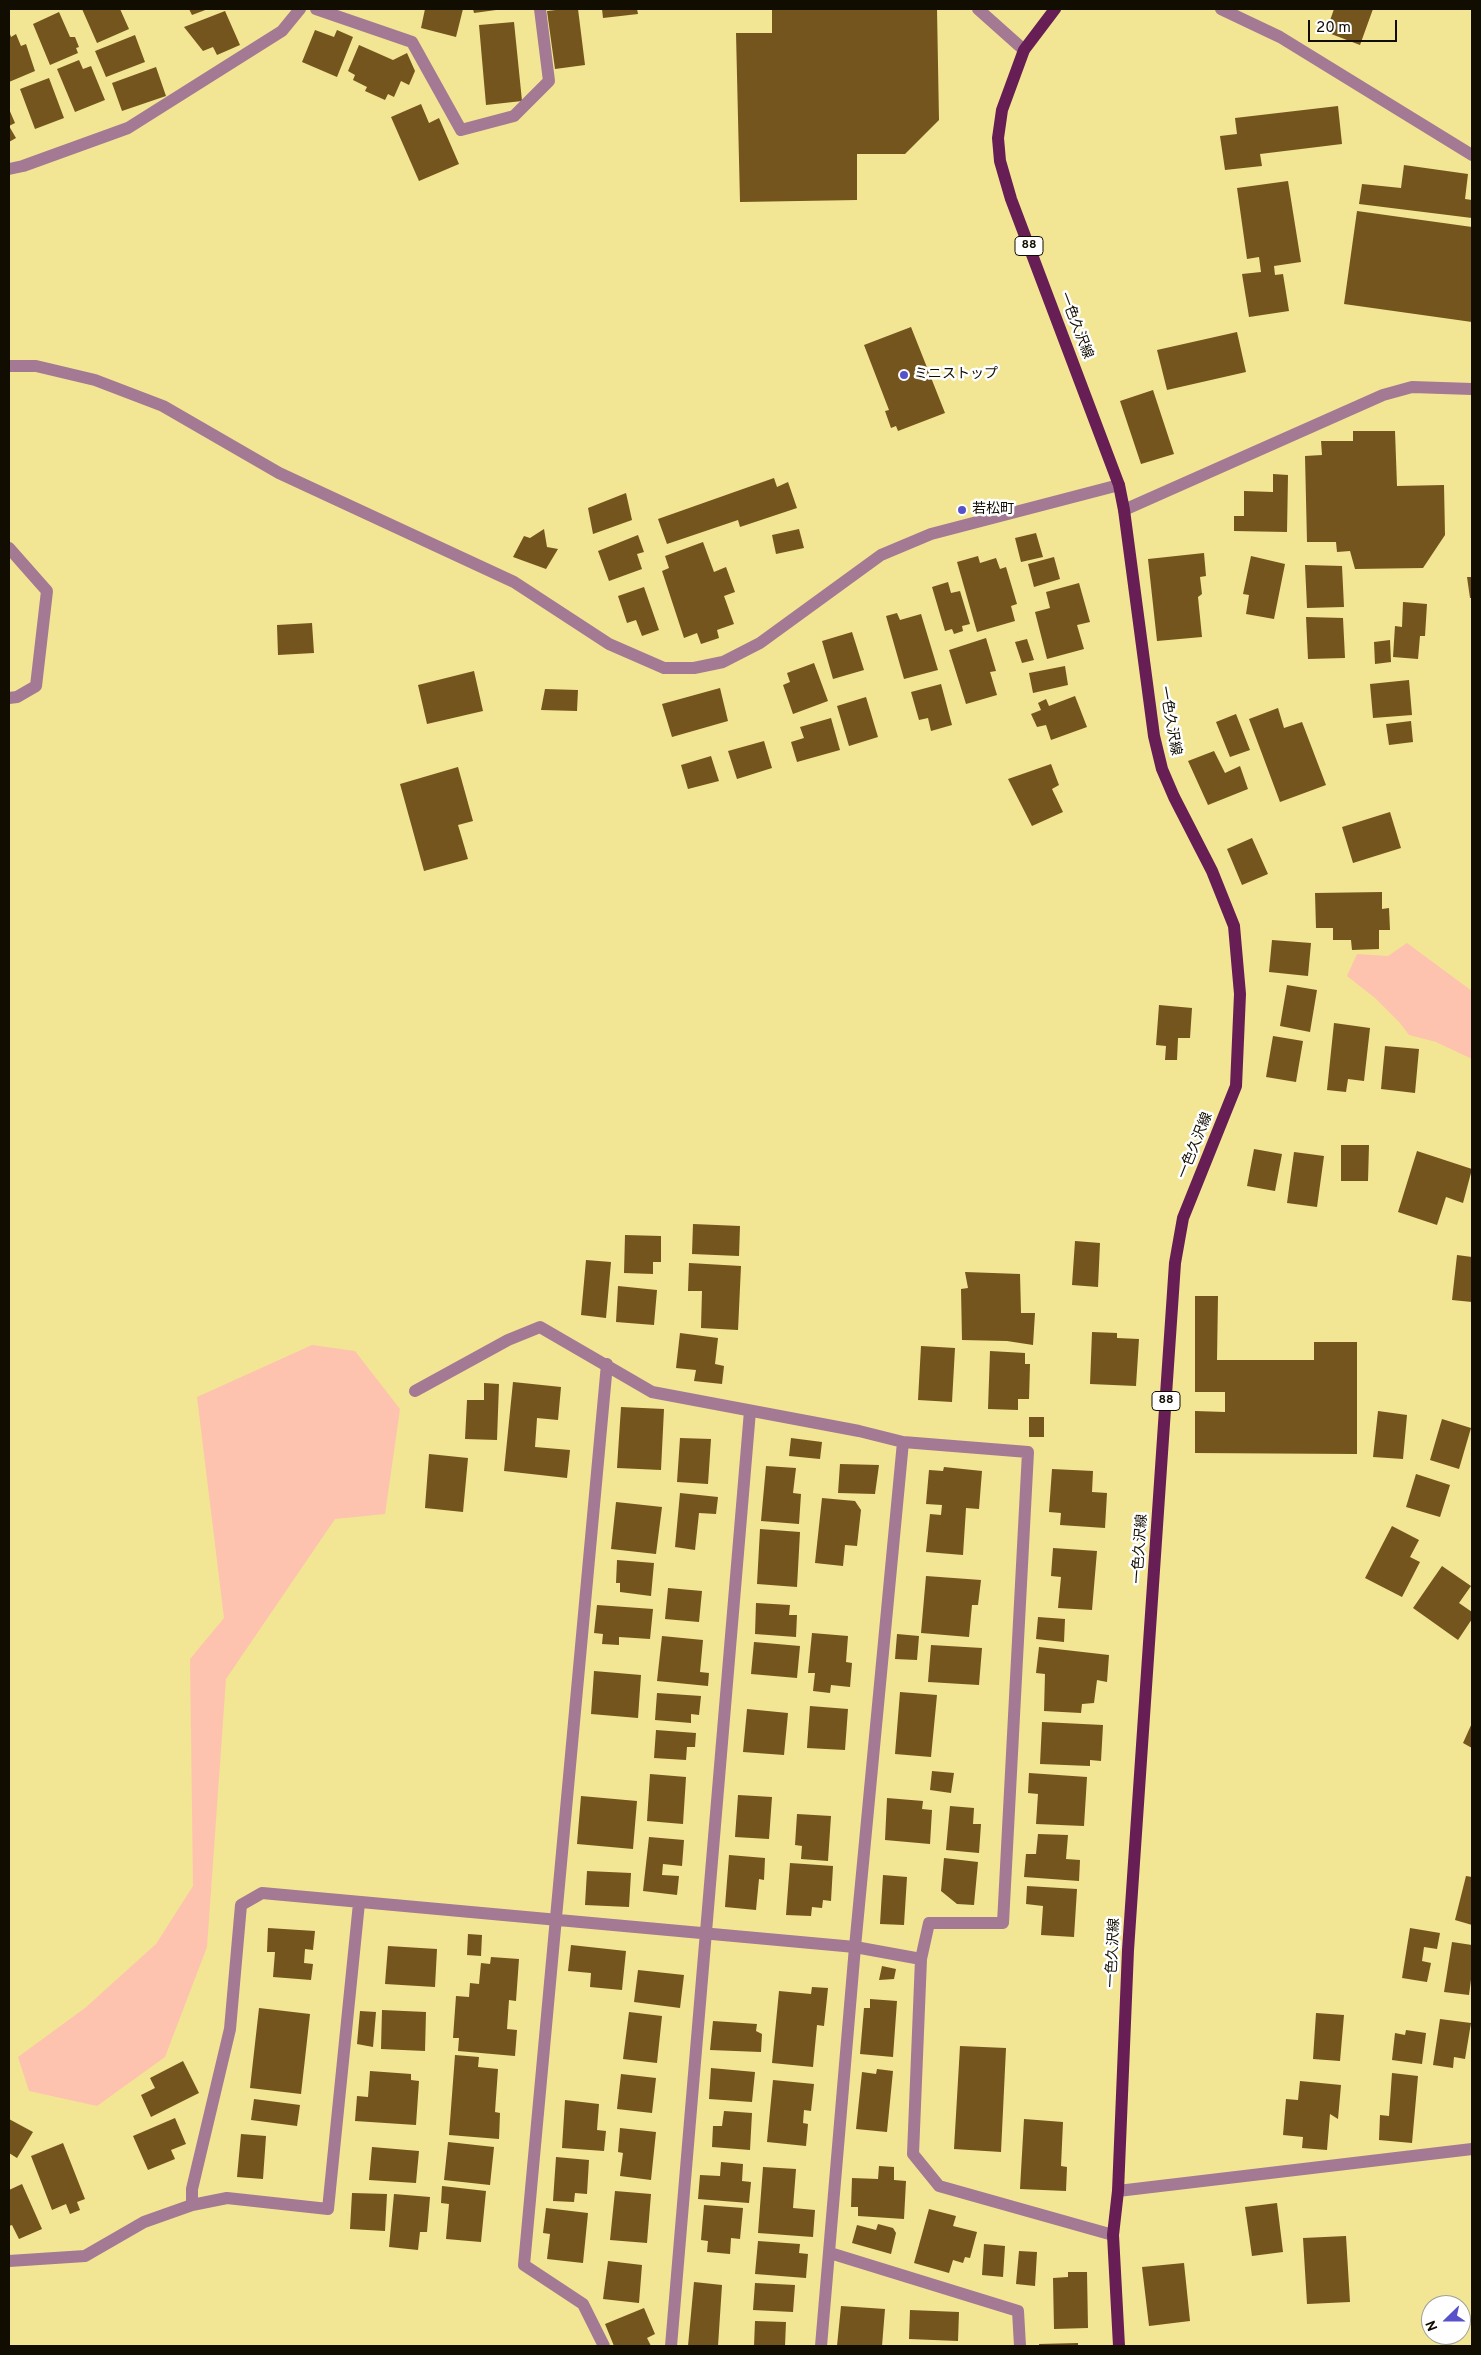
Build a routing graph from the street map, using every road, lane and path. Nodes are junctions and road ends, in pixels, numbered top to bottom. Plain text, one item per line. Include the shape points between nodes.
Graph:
1 (300, 9) edge
2 (316, 9) edge
3 (540, 9) edge
4 (978, 9) edge
5 (1055, 9) edge
6 (1221, 9) edge
7 (1024, 50) junction
8 (1472, 156) edge
9 (9, 169) edge
10 (9, 366) edge
11 (1472, 388) edge
12 (1119, 485) junction
13 (1124, 510) junction
14 (9, 548) edge
15 (9, 698) edge
16 (607, 1364) junction
17 (415, 1391) dead end
18 (750, 1411) junction
19 (903, 1442) junction
20 (359, 1903) junction
21 (555, 1920) junction
22 (706, 1932) junction
23 (855, 1947) junction
24 (922, 1959) junction
25 (1472, 2149) edge
26 (1118, 2190) junction
27 (192, 2205) junction
28 (1114, 2235) junction
29 (830, 2253) junction
30 (9, 2261) edge
31 (604, 2346) edge
32 (671, 2346) edge
33 (821, 2346) edge
34 (1020, 2346) edge
35 (1119, 2346) edge

1 - 9 street via 282,31 128,128
2 - 3 street via 412,42 461,130 514,116 549,81
4 - 7 street
5 - 7 main road, 一色久沢線 / 88
6 - 8 street via 1280,37
7 - 12 main road, 一色久沢線 / 88 via 1002,110 998,138 1000,161 1011,199
10 - 12 street via 36,366 95,380 163,406 279,473 514,582 609,644 664,668 694,668 723,662 760,643 881,555 931,534
11 - 13 street via 1412,387 1383,395
12 - 13 main road, 一色久沢線 / 88
13 - 26 main road, 一色久沢線 / 88 via 1154,736 1162,769 1212,871 1234,926 1240,994 1236,1086 1183,1218 1175,1263 1128,1950
14 - 15 street via 47,591 36,686
16 - 17 street via 540,1327 508,1340
16 - 18 street via 652,1392
16 - 21 street
18 - 19 street
18 - 22 street
19 - 23 street
19 - 24 street via 1028,1452 1002,1924 930,1923
20 - 21 street
20 - 27 street via 262,1894 241,1905 230,2030 192,2189
20 - 27 street via 328,2210 227,2198
21 - 22 street
21 - 31 street via 524,2265 583,2304
22 - 23 street
22 - 32 street
23 - 24 street
23 - 29 street
24 - 28 street via 913,2154 939,2186
25 - 26 street
26 - 28 main road, 一色久沢線 / 88
27 - 30 street via 144,2222 85,2256
28 - 35 main road, 一色久沢線 / 88
29 - 33 street
29 - 34 street via 1018,2311

